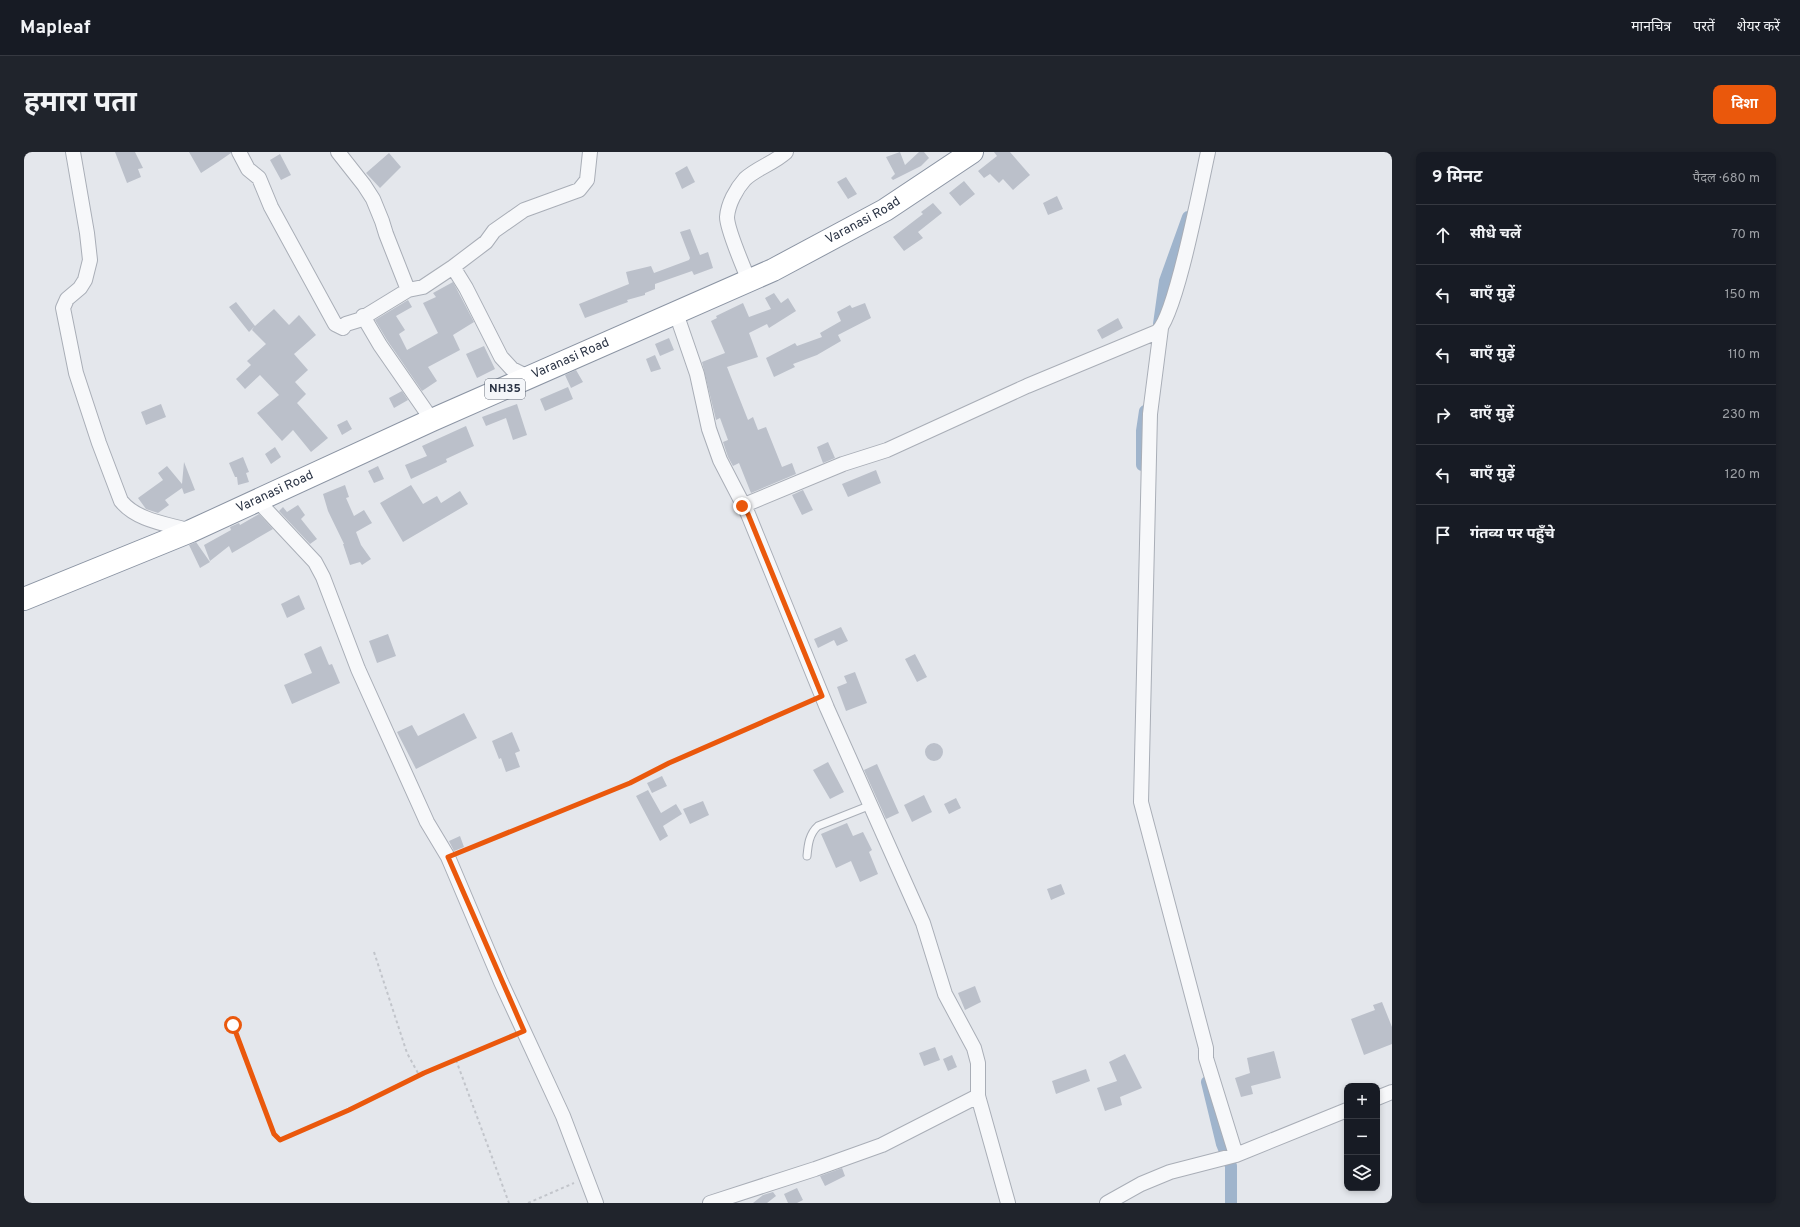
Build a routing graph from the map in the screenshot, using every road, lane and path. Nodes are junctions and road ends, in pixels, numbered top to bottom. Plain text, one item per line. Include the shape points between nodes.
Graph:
1 (73, 152) edge
2 (239, 152) edge
3 (338, 152) edge
4 (590, 152) edge
5 (786, 152) edge
6 (972, 152) edge
7 (1208, 152) edge
8 (453, 267) junction
9 (749, 281) junction
10 (408, 290) junction
11 (676, 313) junction
12 (363, 316) junction
13 (1162, 328) junction
14 (530, 378) junction
15 (432, 420) junction
16 (256, 500) junction
17 (742, 506) junction
18 (191, 530) junction
19 (24, 600) edge
20 (822, 696) junction
21 (871, 804) junction
22 (807, 856) dead end
23 (448, 857) junction
24 (374, 952) dead end
25 (233, 1025) dead end
26 (524, 1031) junction
27 (456, 1060) junction
28 (419, 1075) junction
29 (1392, 1092) edge
30 (978, 1096) junction
31 (1380, 1097) edge
32 (1344, 1111) edge
33 (1230, 1156) junction
34 (586, 1177) junction
35 (509, 1203) edge
36 (528, 1203) edge
37 (596, 1203) edge
38 (710, 1203) edge
39 (1008, 1203) edge
40 (1107, 1203) edge

1 - 18 street via 90,260 85,280 67,299 63,308 76,373 121,501 138,515
2 - 12 street via 248,169 259,178 271,207 335,324 343,328
3 - 10 street via 373,199
4 - 8 street via 587,180 579,190 524,210 494,231 486,242
5 - 9 street via 746,178 731,200 728,210 730,231
6 - 9 highway, Varanasi Road / NH35 via 885,210
7 - 13 street via 1177,284
8 - 10 street via 423,287
8 - 14 street via 470,294 501,357 512,369
9 - 11 highway, Varanasi Road / NH35
10 - 12 street
11 - 14 highway, Varanasi Road / NH35
11 - 17 street via 697,374 714,444
12 - 15 street
13 - 17 street via 887,450 842,464
13 - 33 street via 1150,414 1141,802 1206,1048 1206,1058
14 - 15 highway, Varanasi Road / NH35
15 - 16 highway, Varanasi Road / NH35
16 - 18 highway, Varanasi Road / NH35
16 - 23 street via 320,570 358,669 428,822
17 - 20 street via 748,514
18 - 19 highway, Varanasi Road / NH35
20 - 21 street
20 - 23 path via 669,763 630,783
21 - 22 lane via 813,830
21 - 30 street via 923,923 945,994 974,1048 978,1063
23 - 26 street
24 - 28 path via 407,1053
25 - 28 path via 274,1134 280,1140 349,1110
26 - 27 path
26 - 34 street via 563,1116
27 - 28 path
27 - 35 path
29 - 31 street
30 - 38 street via 882,1145
30 - 39 street
32 - 33 street
33 - 40 street via 1165,1174
34 - 36 path
34 - 37 street

